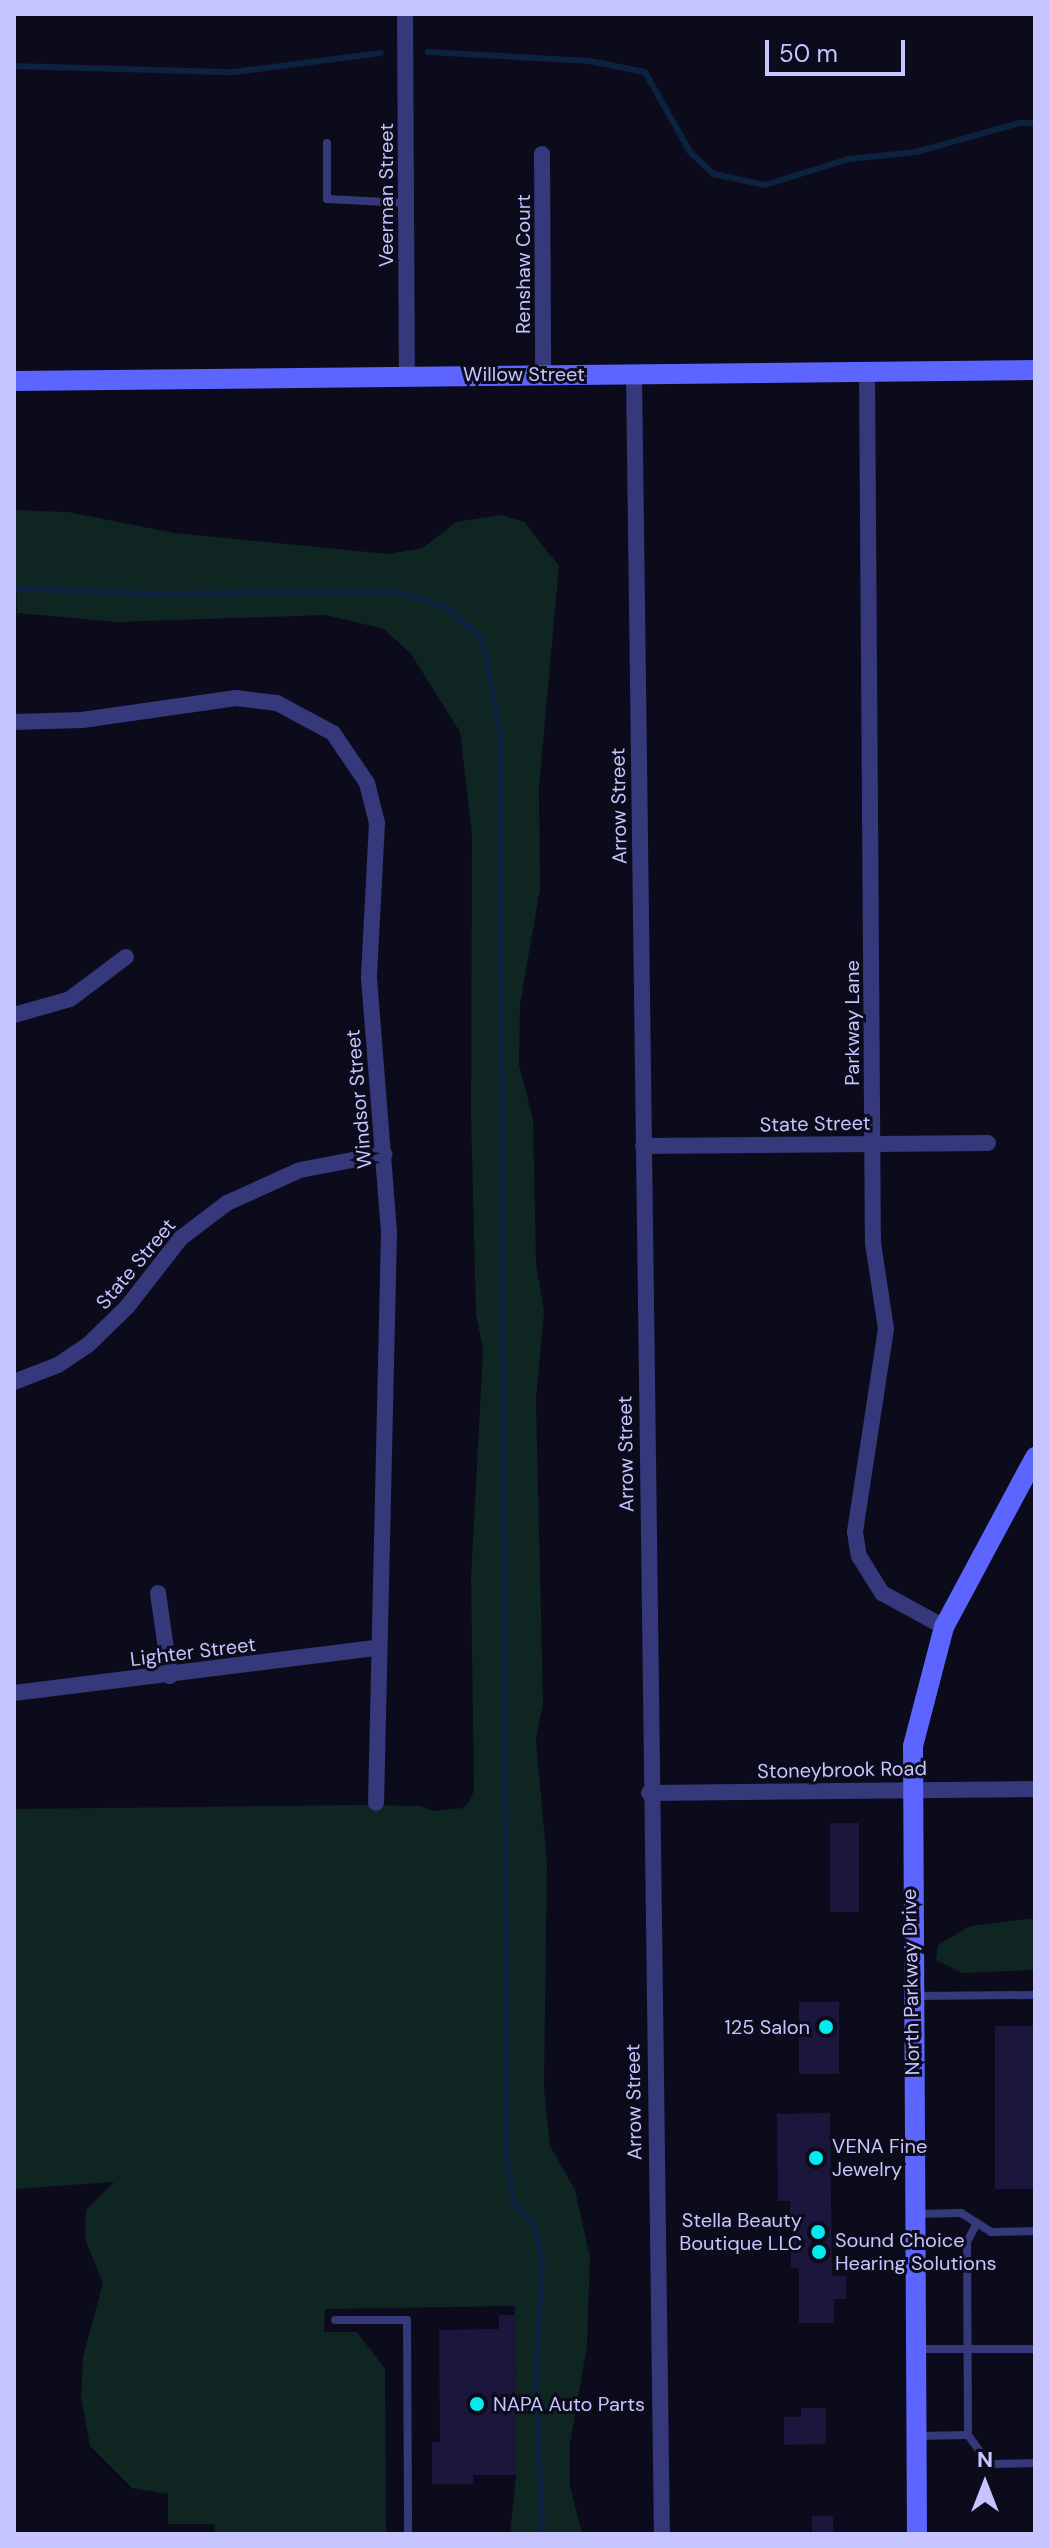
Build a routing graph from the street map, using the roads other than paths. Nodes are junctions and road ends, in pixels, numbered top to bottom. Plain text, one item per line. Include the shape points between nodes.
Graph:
1 (405, 14) edge
2 (327, 143) dead end
3 (542, 154) dead end
4 (406, 203) junction
5 (1035, 370) edge
6 (867, 372) junction
7 (543, 374) junction
8 (634, 374) junction
9 (407, 375) junction
10 (14, 381) edge
11 (14, 722) edge
12 (126, 957) dead end
13 (14, 1015) edge
14 (872, 1143) junction
15 (988, 1143) dead end
16 (643, 1146) junction
17 (384, 1154) junction
18 (14, 1382) edge
19 (1035, 1457) edge
20 (158, 1593) dead end
21 (944, 1627) junction
22 (377, 1648) junction
23 (170, 1676) junction
24 (14, 1693) edge
25 (910, 1788) junction
26 (1035, 1789) edge
27 (649, 1793) junction
28 (376, 1803) dead end
29 (1035, 1995) edge
30 (911, 1996) junction
31 (913, 2214) junction
32 (977, 2223) junction
33 (1035, 2231) edge
34 (335, 2320) dead end
35 (915, 2349) junction
36 (967, 2349) junction
37 (1035, 2349) edge
38 (968, 2435) junction
39 (916, 2436) junction
40 (1035, 2463) edge
41 (408, 2534) edge
42 (662, 2534) edge
43 (917, 2534) edge

1 - 4 street, Veerman Street
2 - 4 lane via 327,199
3 - 7 street, Renshaw Court
4 - 9 street, Veerman Street
5 - 6 main road, Willow Street
6 - 8 main road, Willow Street
6 - 14 street, Parkway Lane
7 - 8 main road, Willow Street
7 - 9 main road, Willow Street
8 - 16 street, Arrow Street
9 - 10 main road, Willow Street
11 - 17 street, Windsor Street via 82,720 247,698 293,709 345,745 367,783 377,823 369,978
12 - 13 street via 70,999
14 - 15 street, State Street
14 - 16 street, State Street
14 - 21 street, Parkway Lane via 873,1243 886,1329 855,1532 859,1556 882,1593
16 - 27 street, Arrow Street
17 - 18 street, State Street via 300,1170 227,1203 181,1238 127,1307 88,1345 58,1365
17 - 22 street, Windsor Street via 389,1232
19 - 21 main road, North Parkway Drive
20 - 23 street
21 - 25 main road, North Parkway Drive via 919,1710
22 - 23 street, Lighter Street
22 - 28 street, Windsor Street
23 - 24 street, Lighter Street
25 - 26 street, Stoneybrook Road
25 - 27 street, Stoneybrook Road
25 - 30 main road, North Parkway Drive
27 - 42 street, Arrow Street
29 - 30 lane
30 - 31 main road, North Parkway Drive
31 - 32 lane via 961,2213
31 - 35 main road, North Parkway Drive
32 - 33 lane via 991,2232
32 - 36 lane via 967,2242
34 - 41 lane via 407,2320
35 - 36 lane
35 - 39 main road, North Parkway Drive
36 - 37 lane
36 - 38 lane
38 - 39 lane
38 - 40 lane via 989,2464
39 - 43 main road, North Parkway Drive

